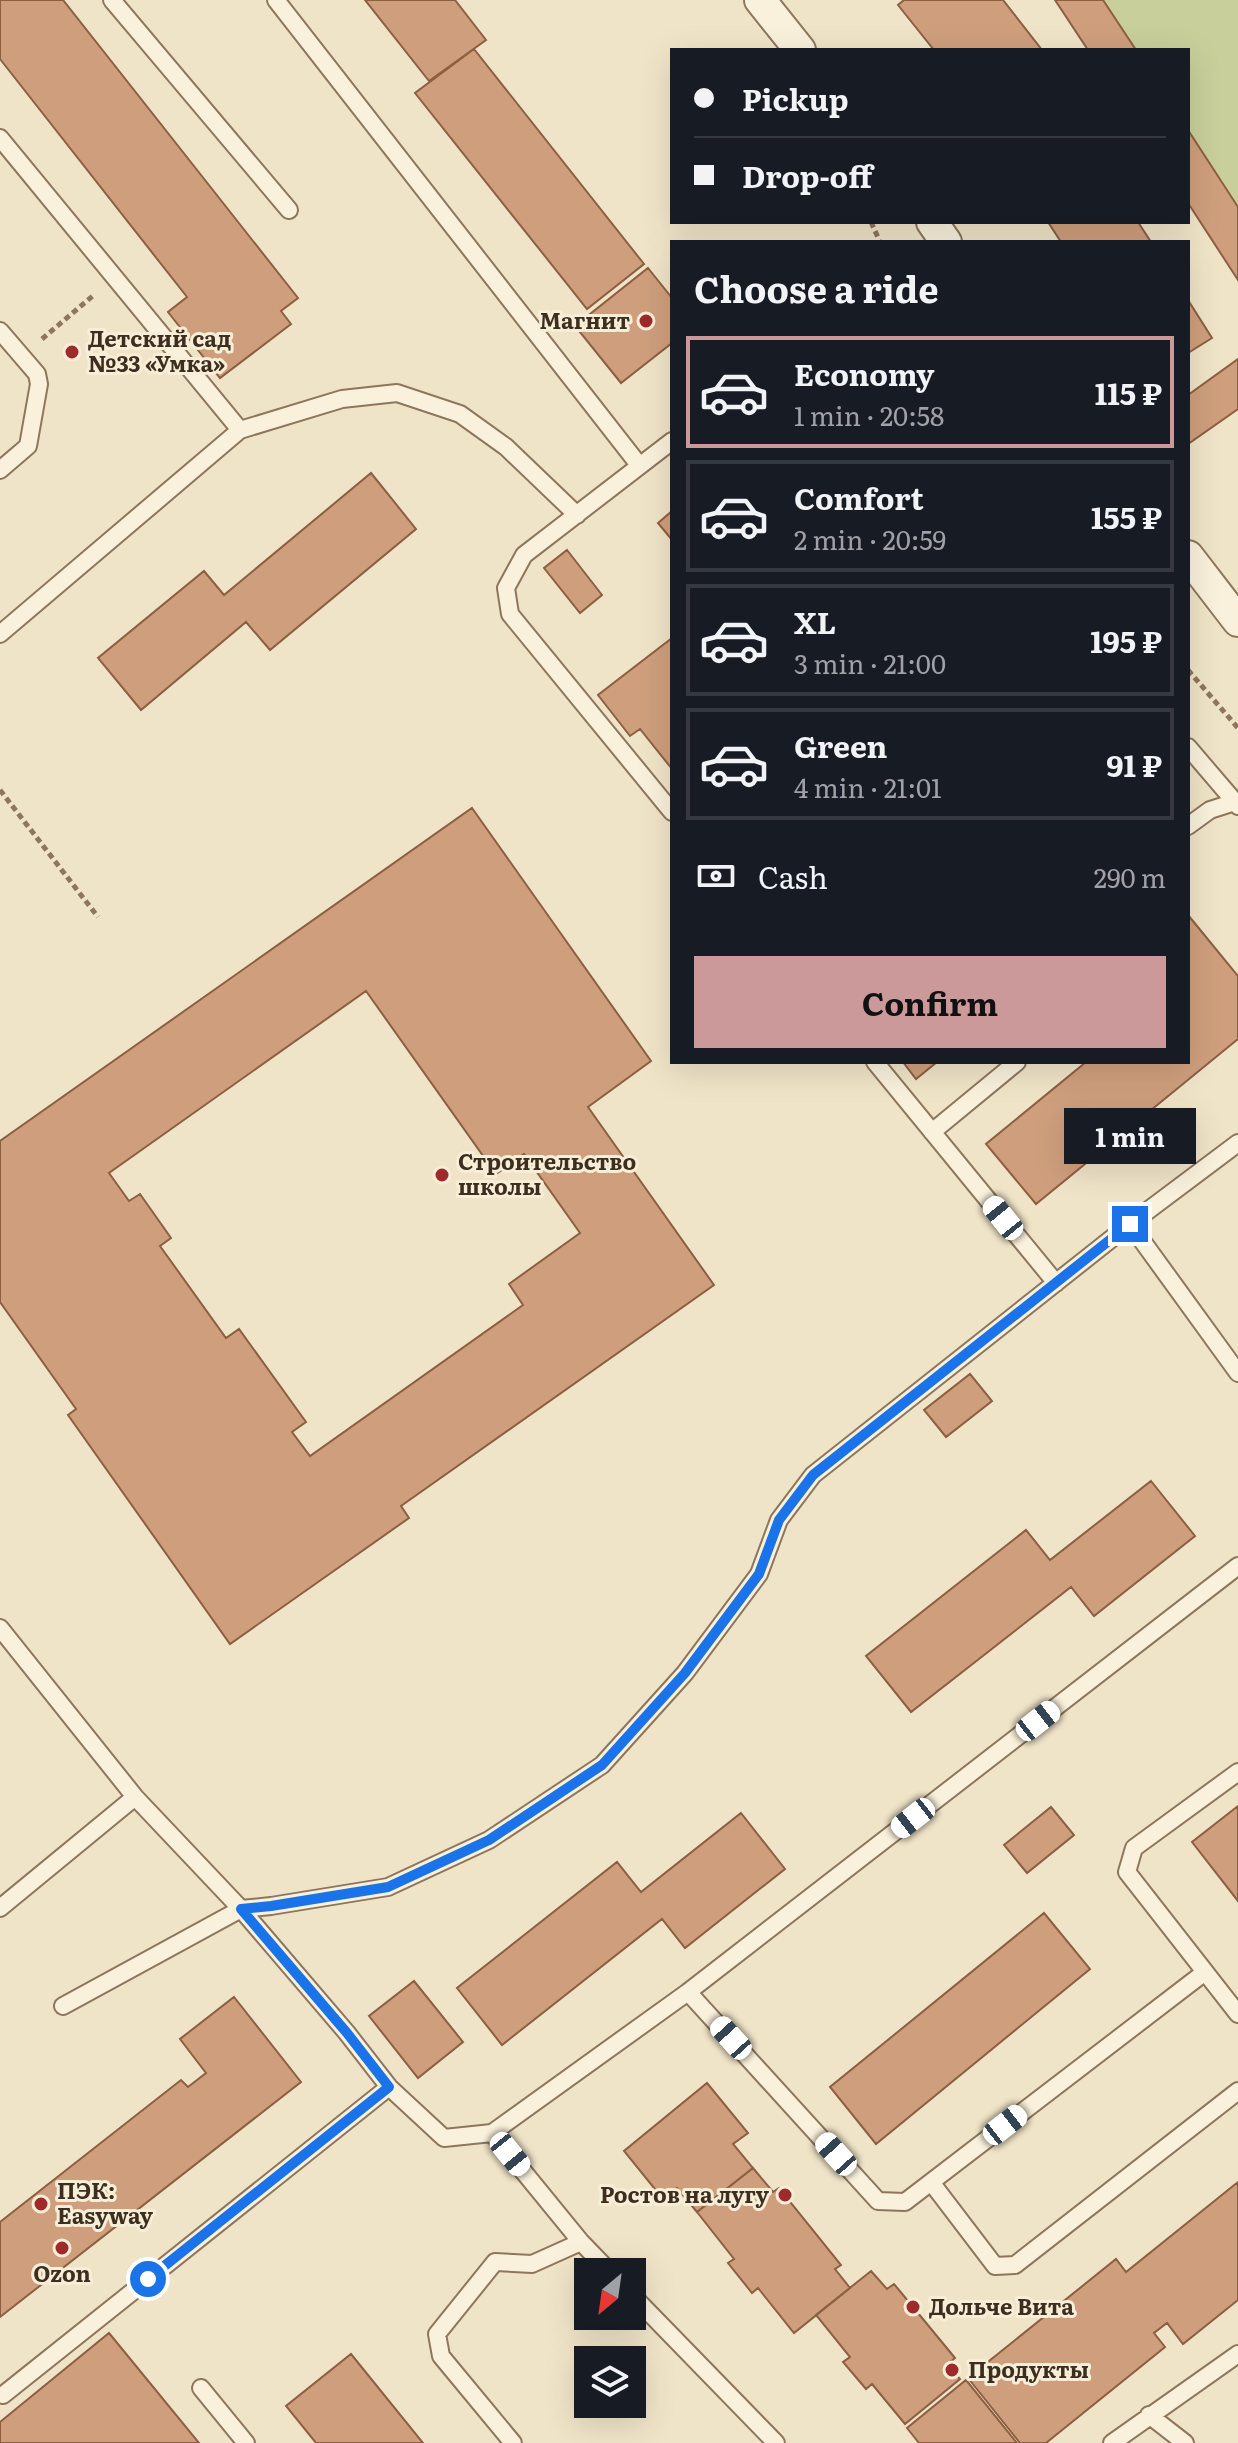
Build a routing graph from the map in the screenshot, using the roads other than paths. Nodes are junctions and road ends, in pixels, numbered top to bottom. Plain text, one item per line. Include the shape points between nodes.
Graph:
1 (112, 0) edge
2 (276, 0) edge
3 (760, 0) edge
4 (798, 48) edge
5 (0, 138) edge
6 (289, 210) dead end
7 (0, 331) edge
8 (240, 430) junction
9 (670, 442) edge
10 (639, 465) junction
11 (0, 470) edge
12 (577, 515) junction
13 (1190, 559) edge
14 (1238, 621) edge
15 (0, 634) edge
16 (1190, 749) edge
17 (1236, 804) edge
18 (670, 810) edge
19 (1190, 825) edge
20 (877, 1064) edge
21 (1015, 1064) edge
22 (932, 1132) junction
23 (1238, 1143) edge
24 (1130, 1224) junction
25 (1056, 1283) junction
26 (1238, 1373) edge
27 (1238, 1566) edge
28 (0, 1628) edge
29 (1238, 1772) edge
30 (135, 1797) junction
31 (0, 1908) edge
32 (241, 1909) junction
33 (1205, 1972) junction
34 (688, 1992) junction
35 (63, 2006) dead end
36 (1238, 2014) edge
37 (389, 2087) junction
38 (1238, 2091) edge
39 (492, 2133) junction
40 (931, 2182) junction
41 (581, 2242) junction
42 (596, 2258) edge
43 (646, 2309) edge
44 (1238, 2354) edge
45 (201, 2388) dead end
46 (3, 2395) dead end
47 (1149, 2415) junction
48 (246, 2443) edge
49 (513, 2443) edge
50 (776, 2443) edge
51 (1112, 2443) edge
52 (1185, 2443) edge

1 - 6 lane
2 - 10 lane
3 - 4 street
5 - 8 lane
7 - 11 lane via 39,378 28,446
8 - 12 lane via 342,399 397,393 460,414 506,447
8 - 15 lane
9 - 10 lane
10 - 12 lane
12 - 18 lane via 524,555 506,588 510,614
13 - 14 street
16 - 17 lane
17 - 19 lane via 1210,810
20 - 22 lane
21 - 22 lane
22 - 25 lane
23 - 24 lane
24 - 25 lane
24 - 26 lane
25 - 32 lane via 813,1475 779,1520 759,1574 685,1673 602,1765 489,1840 388,1887
27 - 34 lane
28 - 30 lane
29 - 33 lane via 1134,1848 1127,1872
30 - 31 lane
30 - 32 lane
32 - 35 lane
32 - 37 lane
33 - 36 lane
33 - 40 lane
34 - 39 lane
34 - 40 lane via 878,2201 905,2202
37 - 39 lane via 444,2138
37 - 46 lane
38 - 40 lane via 1015,2265 995,2266
39 - 41 lane
41 - 42 lane
41 - 49 lane via 532,2264 495,2262 437,2334 441,2356
43 - 50 lane
44 - 47 lane
45 - 48 lane
47 - 51 lane
47 - 52 lane

